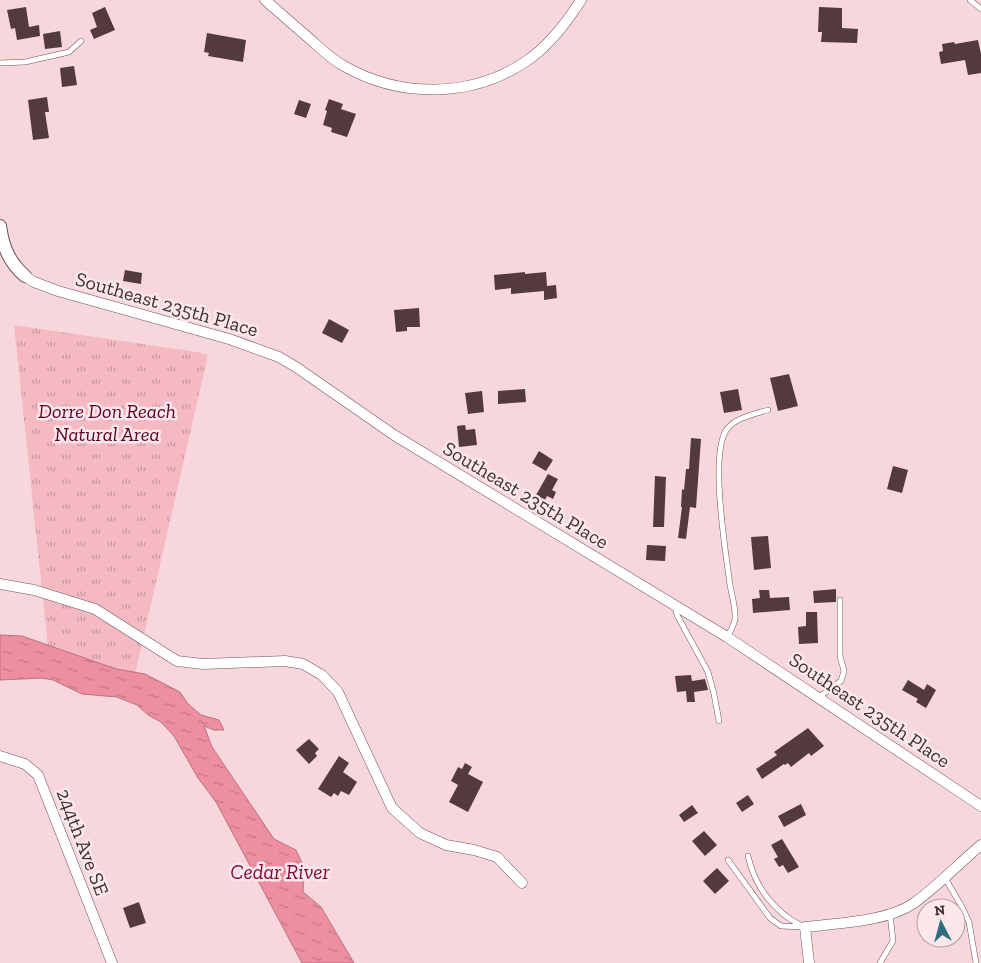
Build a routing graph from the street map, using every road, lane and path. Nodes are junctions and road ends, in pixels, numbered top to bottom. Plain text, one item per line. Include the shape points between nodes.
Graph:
1 (265, 0) edge
2 (582, 0) edge
3 (971, 0) edge
4 (981, 9) edge
5 (80, 41) dead end
6 (0, 63) edge
7 (0, 226) edge
8 (25, 276) joint
9 (768, 410) dead end
10 (0, 584) edge
11 (840, 600) dead end
12 (675, 605) junction
13 (727, 637) junction
14 (820, 697) junction
15 (719, 722) dead end
16 (0, 756) edge
17 (981, 806) edge
18 (981, 845) edge
19 (748, 856) dead end
20 (728, 860) dead end
21 (944, 878) junction
22 (522, 883) dead end
23 (890, 914) junction
24 (805, 927) junction
25 (112, 963) edge
26 (808, 963) edge
27 (880, 963) edge
28 (976, 963) edge

1 - 2 street via 342,66 367,78 416,90 471,86 525,62 545,45
3 - 4 lane
5 - 6 lane via 68,52 25,62
7 - 8 street via 8,257
8 - 12 street, Southeast 235th Place via 58,291 230,339 279,357 394,435
9 - 13 lane via 748,416 728,428 721,443 720,495 735,619
10 - 22 street via 34,590 95,610 177,661 203,664 285,661 303,664 322,675 338,692 392,808 420,833 446,845 497,857
11 - 14 lane via 840,656 844,671 841,681
12 - 13 street, Southeast 235th Place
12 - 15 lane via 677,615 708,672
13 - 14 street, Southeast 235th Place
14 - 17 street, Southeast 235th Place
16 - 25 street, 244th Ave SE via 25,764 38,775
18 - 21 street
19 - 24 lane via 751,872 763,893 788,919
20 - 24 lane via 770,918 781,926
21 - 23 street via 913,904
21 - 28 lane via 969,922
23 - 24 street
23 - 27 lane via 893,941
24 - 26 street

